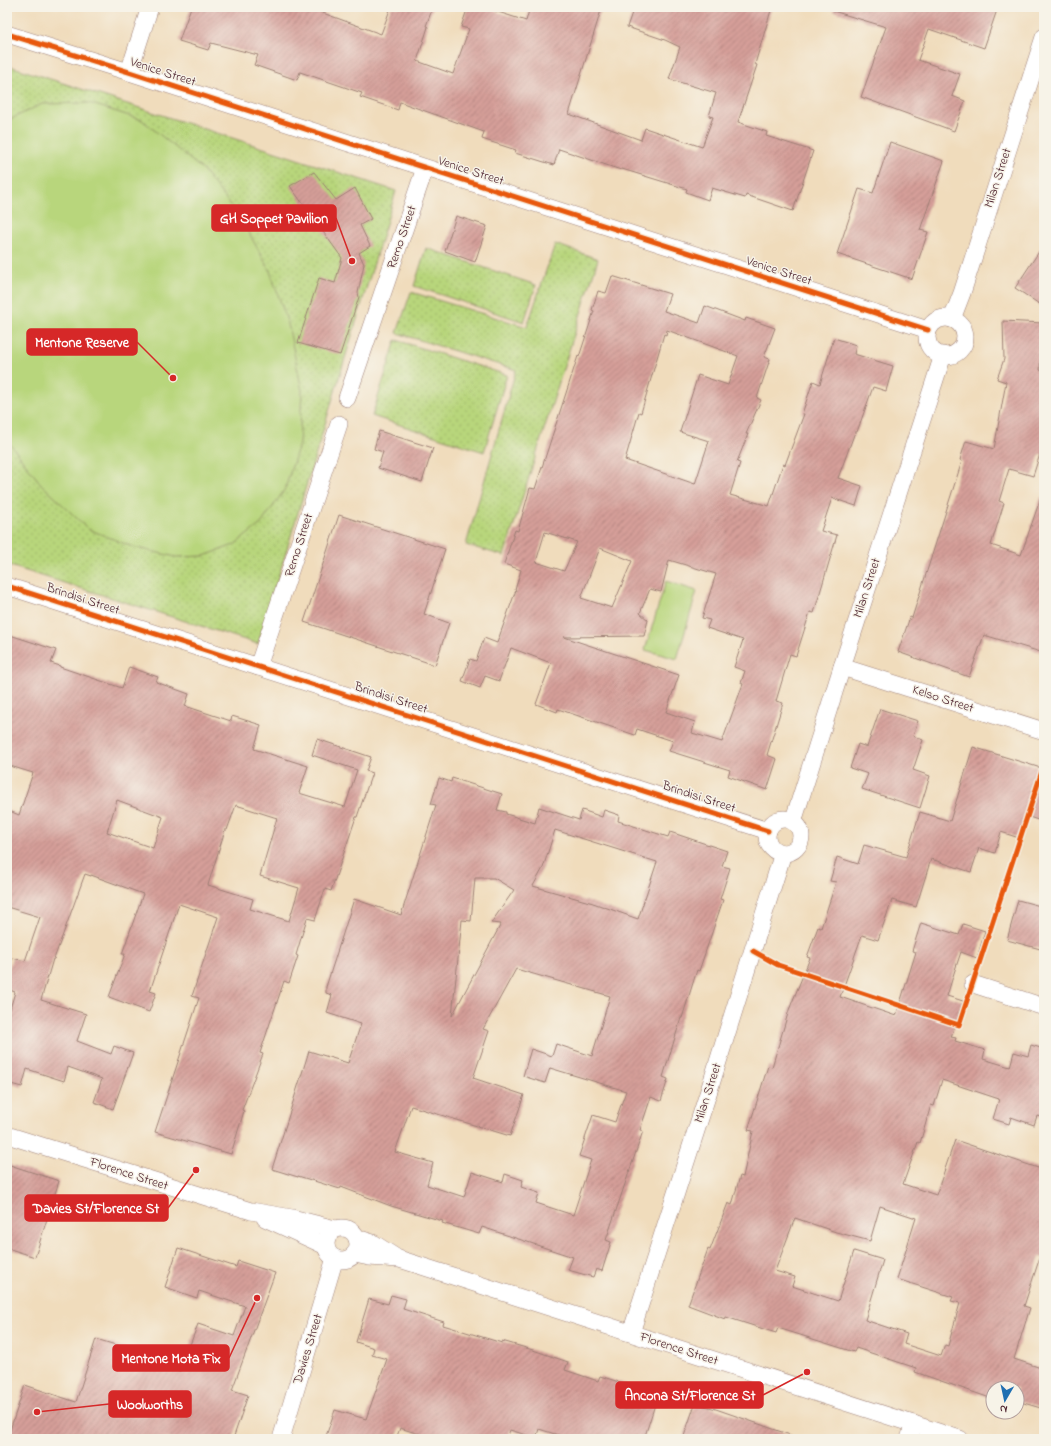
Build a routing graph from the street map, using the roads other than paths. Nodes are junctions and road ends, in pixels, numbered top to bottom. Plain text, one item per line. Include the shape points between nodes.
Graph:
1 (150, 7) edge
2 (7, 34) edge
3 (1044, 37) edge
4 (129, 72) junction
5 (425, 168) junction
6 (952, 319) junction
7 (928, 330) junction
8 (943, 355) junction
9 (347, 398) dead end
10 (340, 424) dead end
11 (7, 586) edge
12 (842, 666) junction
13 (258, 667) junction
14 (1044, 731) edge
15 (793, 822) junction
16 (768, 831) junction
17 (783, 853) junction
18 (972, 984) dead end
19 (1044, 1007) edge
20 (7, 1135) edge
21 (251, 1211) junction
22 (335, 1229) junction
23 (356, 1246) junction
24 (331, 1252) junction
25 (631, 1333) junction
26 (911, 1432) edge
27 (281, 1439) edge
28 (960, 1439) edge

1 - 4 street
2 - 4 street, Venice Street
3 - 6 street, Milan Street
4 - 5 street, Venice Street
5 - 7 street, Venice Street
5 - 9 street, Remo Street
6 - 7 street via 935,321
6 - 8 street via 961,326 964,341 954,354
7 - 8 street via 927,341 930,346
8 - 12 street, Milan Street
10 - 13 street, Remo Street
11 - 13 street, Brindisi Street
12 - 14 street, Kelso Street
12 - 15 street, Milan Street
13 - 16 street, Brindisi Street
15 - 16 street via 779,820
15 - 17 street via 800,830 800,841 794,850
16 - 17 street via 770,846
17 - 25 street, Milan Street
18 - 19 street
20 - 21 street, Florence Street
21 - 22 street, Florence Street
21 - 24 street, Florence Street
22 - 23 street via 340,1227 351,1230
22 - 24 street via 328,1236
23 - 24 street via 346,1260
23 - 25 street, Florence Street via 368,1257 399,1259
24 - 27 street, Davies Street
25 - 26 street, Florence Street
26 - 28 street, Florence Street

